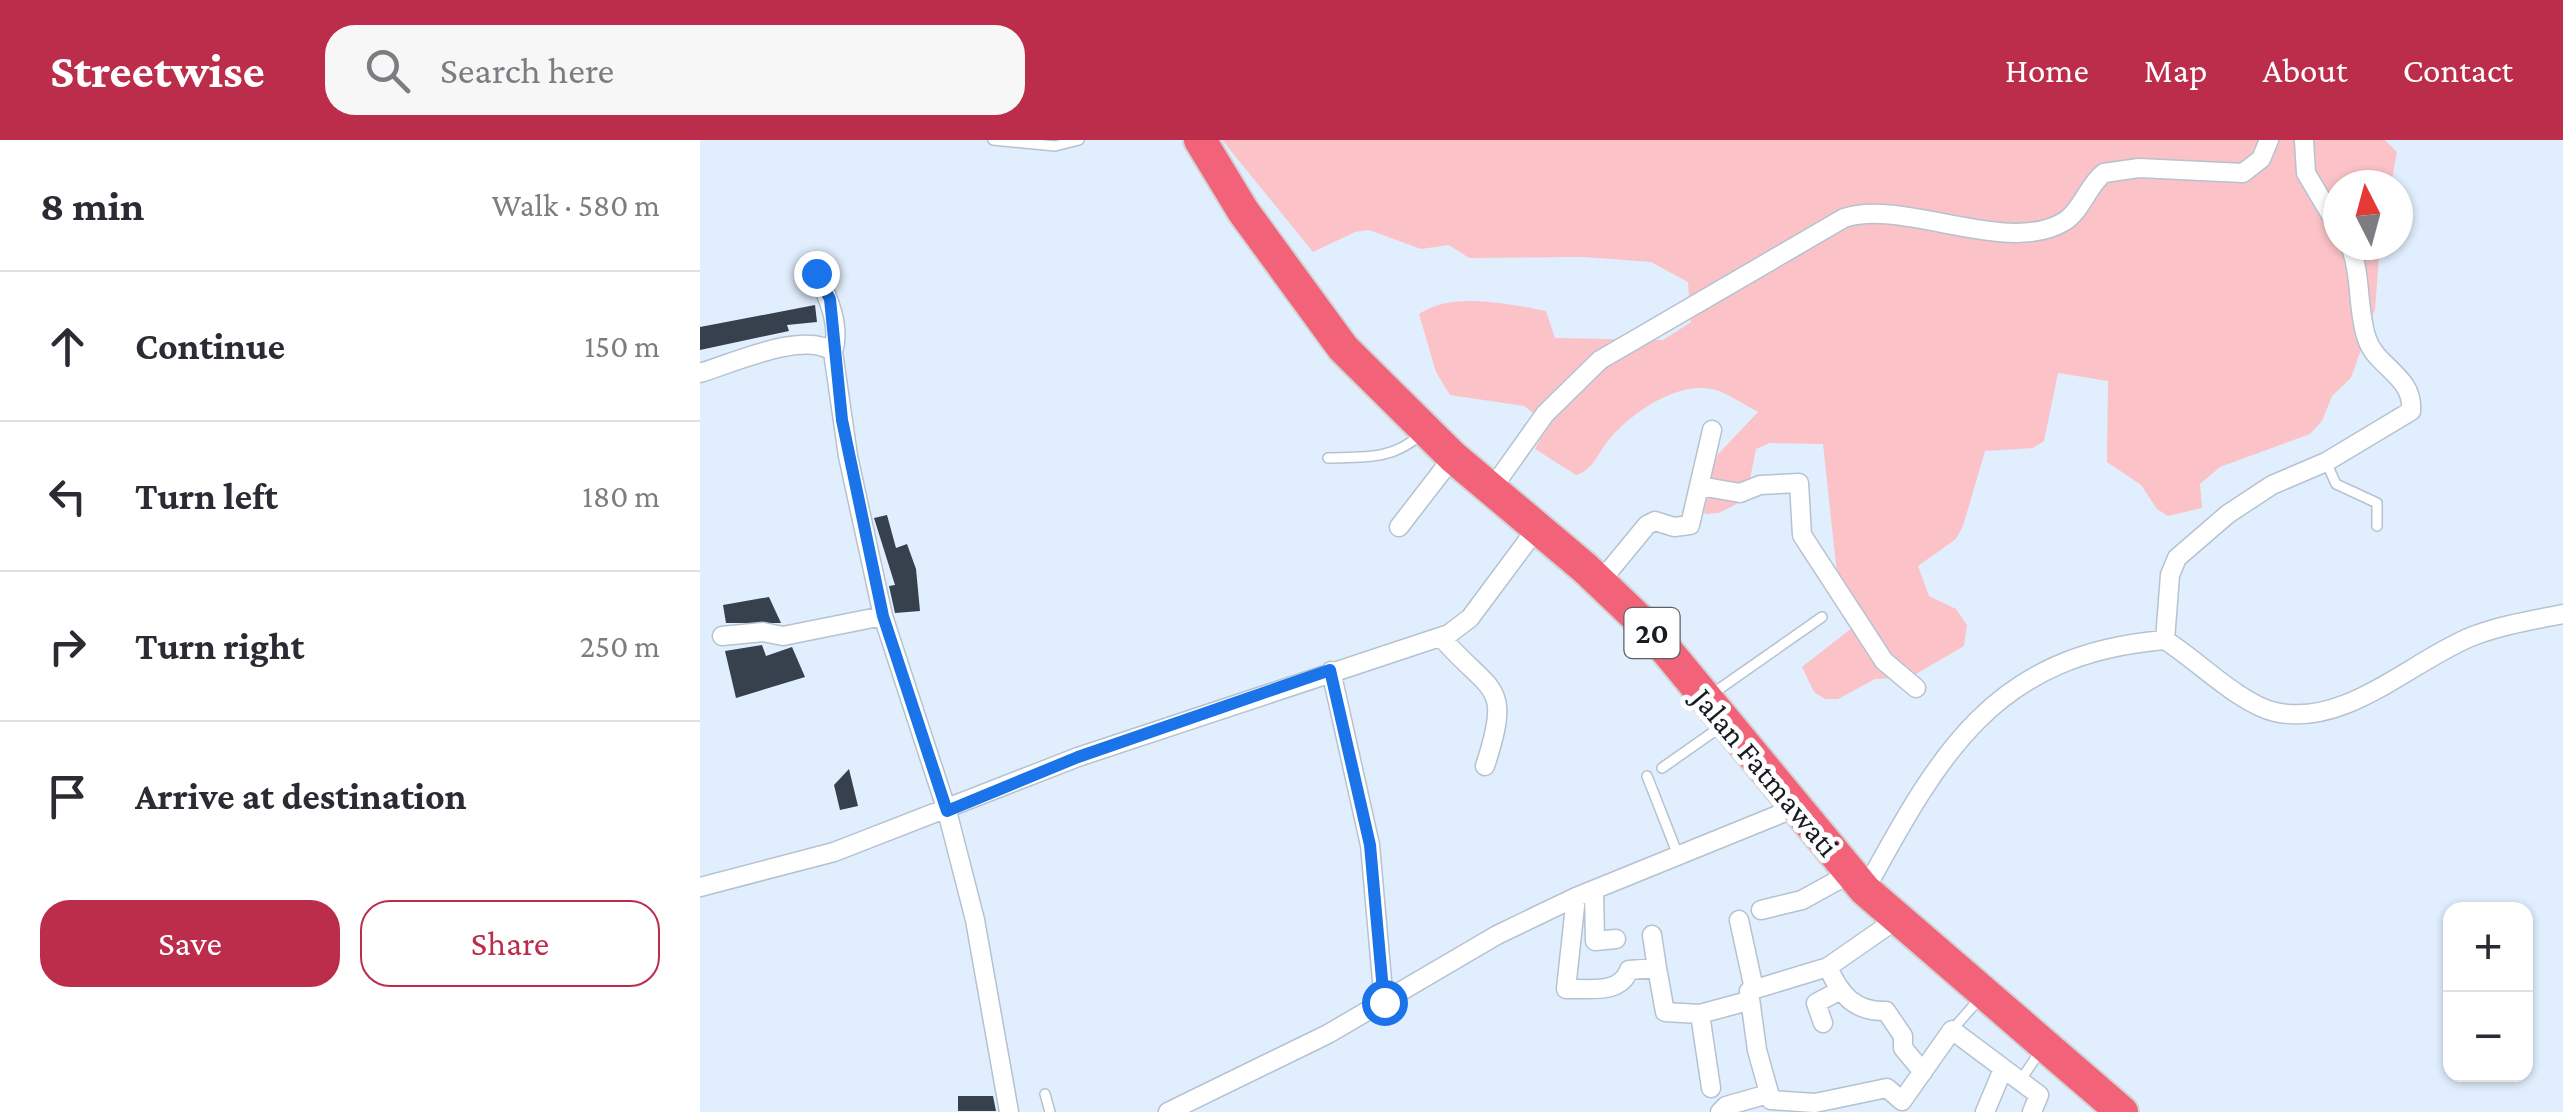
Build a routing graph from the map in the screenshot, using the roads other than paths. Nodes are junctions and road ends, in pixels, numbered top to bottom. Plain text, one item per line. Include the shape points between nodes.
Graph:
1 (993, 140) edge
2 (1079, 140) edge
3 (1200, 140) edge
4 (2269, 140) edge
5 (2304, 140) edge
6 (2323, 202) edge
7 (2354, 260) edge
8 (816, 273) dead end
9 (833, 352) junction
10 (700, 373) edge
11 (1426, 430) junction
12 (1712, 430) dead end
13 (1453, 456) junction
14 (1328, 458) dead end
15 (2326, 462) junction
16 (1700, 486) junction
17 (1491, 490) junction
18 (2377, 526) dead end
19 (1400, 527) dead end
20 (1537, 528) junction
21 (1600, 582) junction
22 (2563, 614) edge
23 (883, 616) junction
24 (1822, 617) dead end
25 (722, 636) dead end
26 (1440, 638) junction
27 (2165, 640) junction
28 (1330, 670) junction
29 (1916, 688) dead end
30 (1715, 711) junction
31 (1485, 766) dead end
32 (1662, 768) dead end
33 (1648, 776) dead end
34 (1794, 808) junction
35 (947, 811) junction
36 (1678, 855) junction
37 (1858, 882) junction
38 (700, 886) edge
39 (1585, 893) junction
40 (1761, 910) dead end
41 (1897, 919) junction
42 (1738, 920) dead end
43 (1652, 935) dead end
44 (1616, 940) dead end
45 (1656, 968) junction
46 (1828, 968) junction
47 (1839, 992) junction
48 (1751, 995) junction
49 (1983, 995) junction
50 (1384, 1002) junction
51 (1700, 1014) junction
52 (1824, 1023) dead end
53 (1952, 1030) junction
54 (2043, 1047) junction
55 (2003, 1068) junction
56 (1922, 1072) junction
57 (2020, 1081) junction
58 (1711, 1088) dead end
59 (1045, 1094) dead end
60 (1768, 1094) junction
61 (1008, 1112) edge
62 (1050, 1112) edge
63 (1168, 1112) edge
64 (1720, 1112) edge
65 (1986, 1112) edge
66 (2032, 1112) edge
67 (2122, 1112) edge

1 - 2 lane via 1055,146
3 - 11 highway, Jalan Fatmawati / 20 via 1243,212 1343,348
4 - 17 street via 2261,159 2243,173 2104,173 2064,221 2022,231 1880,213 1844,218 1600,360 1545,414
5 - 6 street via 2306,173
7 - 15 street via 2366,338 2400,376 2411,411
8 - 9 street via 830,299
9 - 10 street via 804,342
9 - 23 street
11 - 13 highway, Jalan Fatmawati / 20
11 - 14 lane via 1385,457
12 - 16 street
13 - 17 highway, Jalan Fatmawati / 20
13 - 19 street
15 - 18 lane via 2336,484 2377,502
15 - 27 street via 2257,494 2177,558
16 - 21 street via 1690,525 1647,525
16 - 29 street via 1740,493 1798,483 1802,534 1884,661
17 - 20 highway, Jalan Fatmawati / 20
20 - 21 highway, Jalan Fatmawati / 20
20 - 26 street via 1470,618
21 - 30 highway, Jalan Fatmawati / 20 via 1648,628
22 - 27 street via 2472,636 2362,696 2318,712 2275,712 2247,699
23 - 25 street via 784,636
23 - 35 street
24 - 30 lane
26 - 28 street
26 - 31 street via 1494,690 1500,712
27 - 37 street via 2080,653 2026,680 1952,746
28 - 35 street via 1078,757
28 - 50 street via 1370,845
30 - 32 lane
30 - 34 highway, Jalan Fatmawati / 20
33 - 36 lane
34 - 36 street
34 - 37 highway, Jalan Fatmawati / 20
35 - 38 street via 834,852
35 - 61 street via 975,920
36 - 39 street
37 - 40 street
37 - 41 highway, Jalan Fatmawati / 20
39 - 44 street via 1595,941
39 - 45 street via 1566,989 1612,988 1629,970
39 - 50 street
41 - 46 street
41 - 49 highway, Jalan Fatmawati / 20
42 - 48 street
43 - 45 street
45 - 51 street via 1665,1012
46 - 47 street
46 - 48 street
47 - 52 street via 1816,1002
47 - 56 street via 1865,1012 1886,1012
48 - 51 street
48 - 60 street
49 - 53 lane
49 - 54 highway, Jalan Fatmawati / 20
50 - 63 street
51 - 58 street
53 - 55 street
53 - 56 street
54 - 57 lane
54 - 67 highway, Jalan Fatmawati / 20
55 - 57 street
55 - 65 street
56 - 60 street via 1902,1102 1887,1088 1816,1103 1776,1102
57 - 66 street via 2039,1095
59 - 62 lane
60 - 64 street

